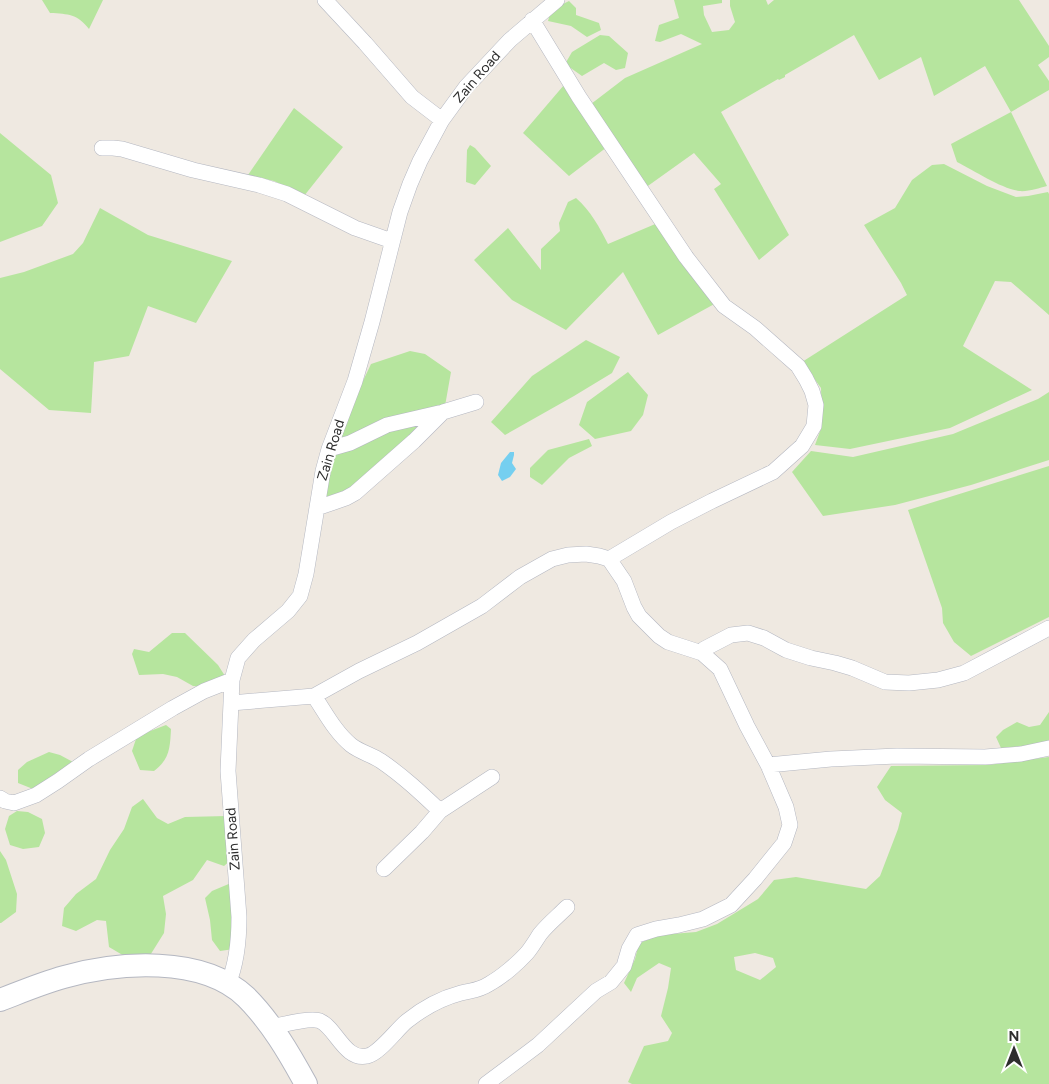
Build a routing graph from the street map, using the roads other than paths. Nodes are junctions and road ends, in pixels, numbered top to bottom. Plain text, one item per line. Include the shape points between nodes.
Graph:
1 (325, 0) edge
2 (557, 0) edge
3 (532, 20) junction
4 (442, 120) junction
5 (102, 148) dead end
6 (392, 241) junction
7 (476, 402) dead end
8 (443, 412) junction
9 (329, 449) junction
10 (317, 508) junction
11 (609, 559) junction
12 (1049, 628) edge
13 (702, 653) junction
14 (232, 680) junction
15 (314, 696) junction
16 (230, 703) junction
17 (1049, 748) edge
18 (768, 764) junction
19 (492, 777) dead end
20 (0, 798) edge
21 (440, 811) junction
22 (384, 869) dead end
23 (567, 907) dead end
24 (228, 984) junction
25 (0, 1000) edge
26 (272, 1027) junction
27 (306, 1084) edge
28 (486, 1084) edge

1 - 4 street via 412,97
2 - 3 street, Zain Road
3 - 4 street, Zain Road via 466,87
3 - 11 street via 579,97 686,257 724,306 798,366 816,405 814,426 802,446 772,472 672,522
4 - 6 street, Zain Road via 410,184
5 - 6 street via 122,149 288,194 355,228
6 - 9 street, Zain Road via 355,381
7 - 8 street
8 - 9 street via 387,425
8 - 10 street via 355,492
9 - 10 street, Zain Road
10 - 14 street, Zain Road via 300,596 238,658
11 - 13 street via 624,581 639,616 668,642
11 - 15 street via 586,554 552,559 520,577 482,606
12 - 13 street via 964,673 909,683 885,682 852,668 786,650 748,633 731,635 704,648
13 - 18 street via 720,669
14 - 16 street, Zain Road
14 - 20 street via 173,708 36,795 14,803
15 - 16 street
15 - 21 street via 350,744 398,773
16 - 24 street, Zain Road via 228,771 239,935 234,971
17 - 18 street via 985,757 897,756
18 - 28 street via 790,825 784,843 755,879 731,905 704,919 637,935 624,966 611,982 596,991 538,1045
19 - 21 street
21 - 22 street
23 - 26 street via 527,953 491,983 477,991 460,993 430,1006 406,1021 367,1056 350,1052 320,1021
24 - 25 main road via 202,972 180,968 150,965 106,968 64,977
24 - 26 main road via 244,996
26 - 27 main road

